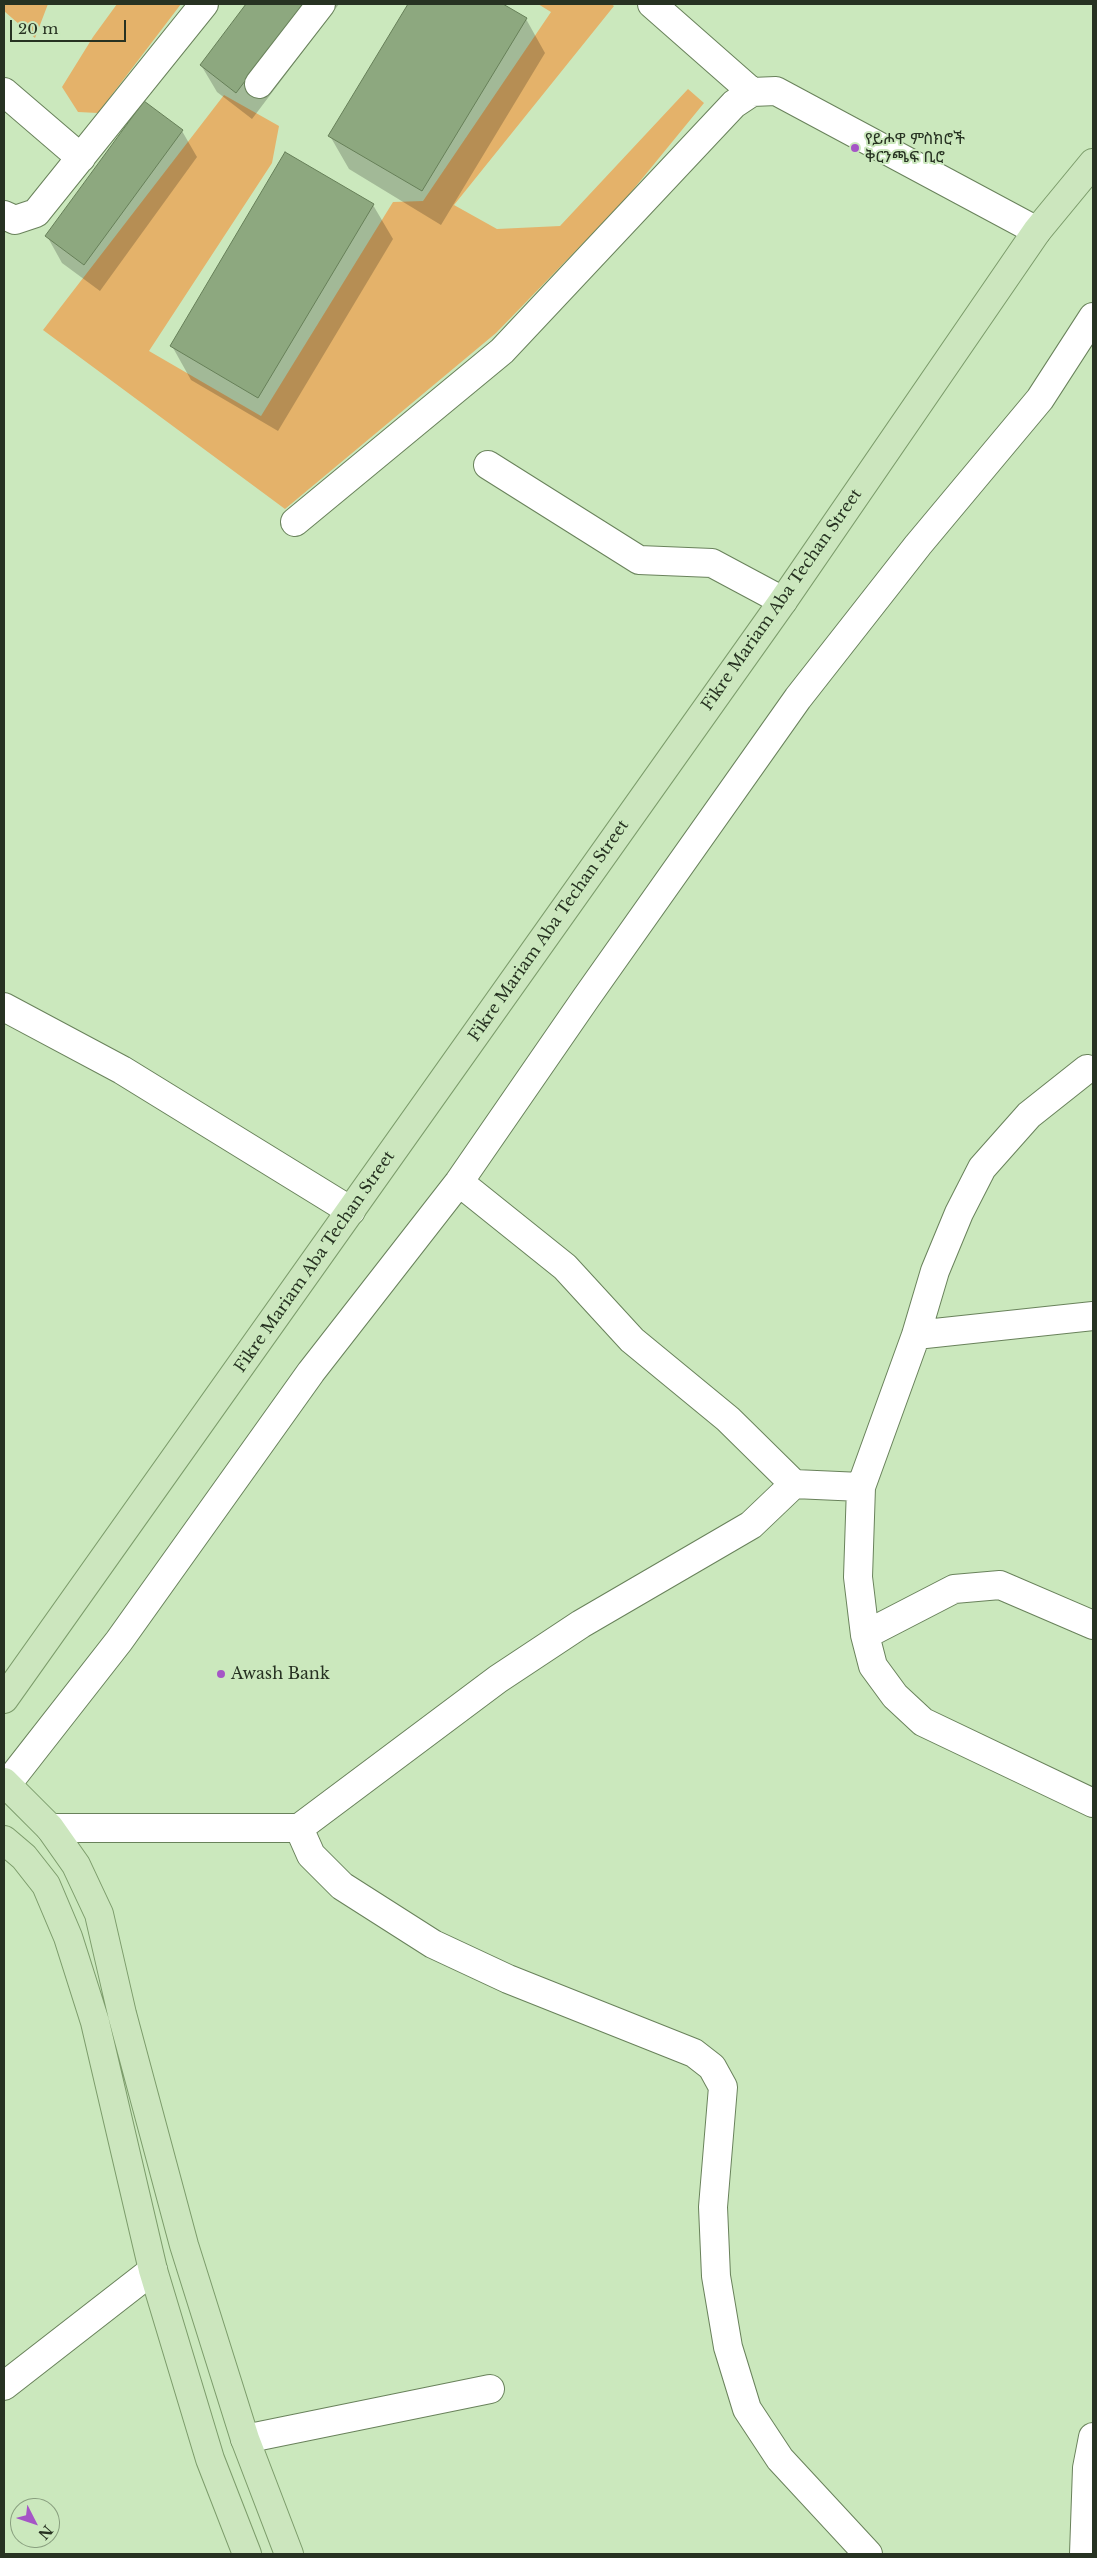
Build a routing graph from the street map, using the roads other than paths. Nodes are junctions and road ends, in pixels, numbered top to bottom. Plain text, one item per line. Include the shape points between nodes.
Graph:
1 (204, 4) edge
2 (321, 4) edge
3 (652, 4) edge
4 (259, 84) dead end
5 (4, 92) edge
6 (752, 92) junction
7 (81, 158) junction
8 (1093, 163) edge
9 (4, 215) edge
10 (1037, 232) junction
11 (1093, 317) edge
12 (488, 466) dead end
13 (295, 522) dead end
14 (783, 601) junction
15 (4, 1007) edge
16 (1087, 1068) dead end
17 (460, 1182) junction
18 (351, 1211) junction
19 (1093, 1316) edge
20 (916, 1335) junction
21 (794, 1484) junction
22 (861, 1487) junction
23 (1093, 1625) edge
24 (866, 1635) junction
25 (4, 1700) edge
26 (5, 1785) edge
27 (1093, 1803) edge
28 (50, 1828) junction
29 (299, 1828) junction
30 (4, 1840) edge
31 (153, 2270) junction
32 (4, 2386) edge
33 (490, 2389) dead end
34 (1093, 2437) edge
35 (245, 2439) junction
36 (247, 2554) edge
37 (289, 2554) edge
38 (868, 2554) edge
39 (1084, 2554) edge

1 - 7 street
2 - 4 street
3 - 6 street
5 - 7 street
6 - 10 street via 776,91
6 - 13 street via 734,104 502,351
7 - 9 street via 36,213 15,220
8 - 10 main road, Fikre Mariam Aba Techan Street
10 - 14 main road, Fikre Mariam Aba Techan Street
11 - 17 street via 1040,399 918,545 798,698
12 - 14 street via 639,560 712,564
14 - 18 main road, Fikre Mariam Aba Techan Street
15 - 18 street via 122,1070
16 - 20 street via 1029,1114 982,1168 958,1213 935,1271
17 - 21 street via 565,1267 632,1340 728,1419
17 - 26 street via 311,1372 120,1641
18 - 25 main road, Fikre Mariam Aba Techan Street
19 - 20 street
20 - 22 street
21 - 22 street
21 - 29 street via 751,1525 581,1624 498,1680
22 - 24 street via 858,1577
23 - 24 street via 1000,1586 954,1588
24 - 27 street via 873,1666 895,1696 924,1722
26 - 28 main road
28 - 29 street
28 - 35 main road via 76,1866 99,1914 122,2014 184,2245
29 - 38 street via 311,1855 342,1886 433,1944 508,1980 694,2053 712,2067 723,2087 712,2207 716,2276 728,2347 747,2409 780,2459
30 - 31 main road via 24,1857 46,1885 68,1937 95,2022
31 - 32 street
31 - 36 main road via 210,2459
33 - 35 street
34 - 39 street via 1087,2468
35 - 37 main road

